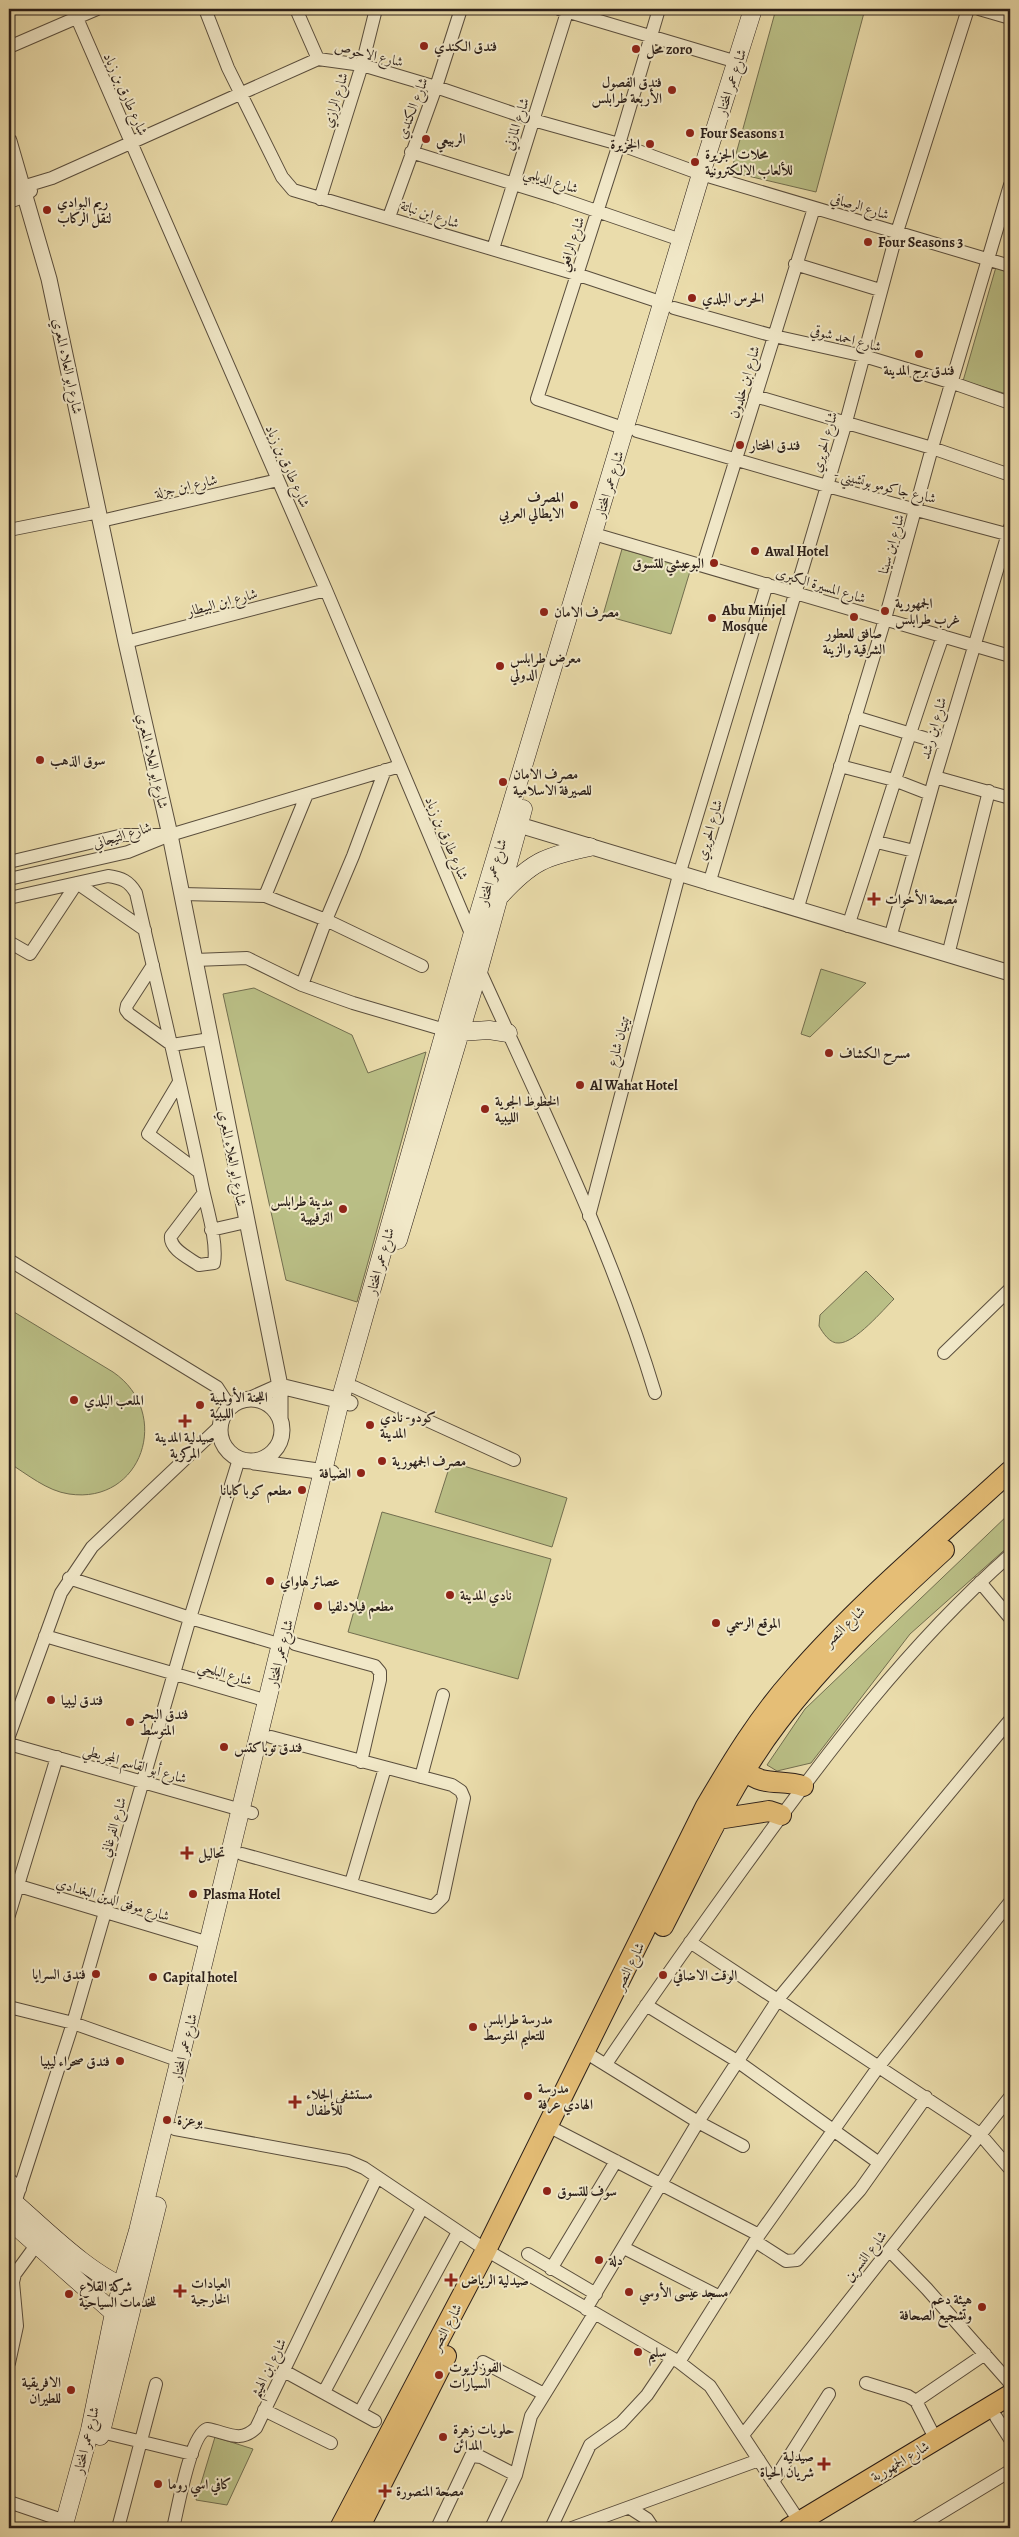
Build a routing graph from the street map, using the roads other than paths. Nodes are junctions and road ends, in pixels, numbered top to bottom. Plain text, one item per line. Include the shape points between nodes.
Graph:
1 (97, 9) edge
2 (205, 9) edge
3 (296, 9) edge
4 (376, 9) edge
5 (461, 9) edge
6 (658, 9) edge
7 (753, 9) edge
8 (764, 9) edge
9 (968, 9) edge
10 (980, 9) edge
11 (565, 10) edge
12 (74, 13) edge
13 (1010, 18) edge
14 (651, 35) junction
15 (9, 47) edge
16 (318, 59) junction
17 (737, 62) junction
18 (362, 65) junction
19 (436, 87) junction
20 (242, 94) junction
21 (533, 120) junction
22 (9, 142) edge
23 (131, 143) junction
24 (619, 144) junction
25 (411, 152) junction
26 (706, 176) junction
27 (513, 183) junction
28 (1010, 186) edge
29 (15, 194) edge
30 (320, 199) junction
31 (814, 208) junction
32 (598, 211) junction
33 (389, 217) junction
34 (897, 232) junction
35 (681, 240) junction
36 (493, 249) junction
37 (987, 259) junction
38 (795, 264) junction
39 (1010, 266) edge
40 (576, 274) junction
41 (880, 290) junction
42 (668, 305) junction
43 (774, 336) junction
44 (864, 356) junction
45 (953, 383) junction
46 (754, 396) junction
47 (1010, 403) edge
48 (846, 422) junction
49 (632, 430) junction
50 (932, 448) junction
51 (736, 460) junction
52 (1010, 475) edge
53 (278, 480) junction
54 (827, 486) junction
55 (917, 509) junction
56 (100, 516) junction
57 (9, 530) edge
58 (1010, 532) edge
59 (600, 535) junction
60 (703, 566) junction
61 (767, 584) junction
62 (326, 590) junction
63 (795, 593) junction
64 (885, 619) junction
65 (943, 636) junction
66 (126, 642) junction
67 (973, 645) junction
68 (1010, 656) edge
69 (855, 717) junction
70 (909, 731) junction
71 (944, 744) junction
72 (400, 766) junction
73 (840, 766) junction
74 (385, 770) junction
75 (935, 777) junction
76 (894, 780) junction
77 (989, 792) junction
78 (307, 794) junction
79 (930, 794) junction
80 (1010, 798) edge
81 (513, 823) junction
82 (170, 835) junction
83 (877, 842) junction
84 (590, 847) junction
85 (914, 851) junction
86 (43, 854) junction
87 (9, 862) edge
88 (46, 871) junction
89 (679, 875) junction
90 (9, 879) edge
91 (78, 883) junction
92 (709, 884) junction
93 (182, 894) junction
94 (265, 896) junction
95 (9, 898) edge
96 (498, 898) junction
97 (796, 910) junction
98 (326, 920) junction
99 (848, 926) junction
100 (145, 930) junction
101 (472, 936) junction
102 (890, 938) junction
103 (9, 942) edge
104 (948, 955) junction
105 (195, 960) junction
106 (153, 965) junction
107 (422, 966) dead end
108 (479, 969) junction
109 (1010, 974) edge
110 (302, 985) junction
111 (453, 1031) junction
112 (508, 1033) junction
113 (210, 1039) junction
114 (172, 1046) junction
115 (179, 1082) junction
116 (199, 1172) junction
117 (203, 1194) junction
118 (589, 1216) junction
119 (246, 1222) junction
120 (211, 1230) junction
121 (9, 1260) edge
122 (1010, 1289) edge
123 (944, 1353) dead end
124 (280, 1386) junction
125 (655, 1393) dead end
126 (348, 1397) junction
127 (250, 1399) junction
128 (230, 1407) junction
129 (280, 1418) junction
130 (220, 1426) junction
131 (246, 1460) junction
132 (514, 1460) dead end
133 (1010, 1471) edge
134 (327, 1472) junction
135 (1010, 1488) edge
136 (1010, 1554) edge
137 (69, 1578) junction
138 (980, 1582) junction
139 (190, 1618) junction
140 (1010, 1618) edge
141 (45, 1636) junction
142 (288, 1645) junction
143 (174, 1674) junction
144 (443, 1695) dead end
145 (268, 1701) junction
146 (1010, 1720) edge
147 (9, 1736) edge
148 (271, 1738) junction
149 (9, 1744) edge
150 (57, 1758) junction
151 (361, 1762) junction
152 (385, 1768) junction
153 (746, 1771) junction
154 (421, 1777) junction
155 (142, 1782) junction
156 (802, 1786) junction
157 (247, 1811) junction
158 (781, 1815) junction
159 (718, 1819) junction
160 (242, 1854) junction
161 (351, 1883) junction
162 (13, 1884) edge
163 (1010, 1902) edge
164 (105, 1912) junction
165 (9, 1915) edge
166 (690, 1942) junction
167 (209, 1943) junction
168 (779, 1998) junction
169 (646, 2004) junction
170 (9, 2007) edge
171 (73, 2023) junction
172 (595, 2058) junction
173 (180, 2061) junction
174 (737, 2061) junction
175 (879, 2066) junction
176 (926, 2097) junction
177 (1010, 2097) edge
178 (698, 2122) junction
179 (552, 2128) junction
180 (175, 2129) junction
181 (834, 2131) junction
182 (980, 2134) junction
183 (743, 2146) dead end
184 (616, 2162) junction
185 (879, 2163) junction
186 (1010, 2169) edge
187 (377, 2177) junction
188 (9, 2178) edge
189 (662, 2185) junction
190 (153, 2196) junction
191 (14, 2197) edge
192 (422, 2208) junction
193 (9, 2220) edge
194 (458, 2232) junction
195 (757, 2238) junction
196 (37, 2244) junction
197 (624, 2248) junction
198 (889, 2250) junction
199 (491, 2253) junction
200 (528, 2254) dead end
201 (551, 2269) junction
202 (129, 2289) junction
203 (596, 2294) junction
204 (718, 2296) junction
205 (590, 2312) junction
206 (114, 2313) junction
207 (985, 2354) junction
208 (675, 2360) junction
209 (483, 2362) dead end
210 (9, 2363) edge
211 (284, 2371) junction
212 (866, 2383) dead end
213 (1010, 2383) edge
214 (156, 2384) dead end
215 (324, 2392) junction
216 (544, 2394) junction
217 (829, 2394) dead end
218 (1010, 2395) edge
219 (916, 2401) junction
220 (264, 2410) junction
221 (360, 2412) junction
222 (1003, 2413) edge
223 (375, 2421) dead end
224 (96, 2431) junction
225 (743, 2435) junction
226 (1010, 2439) edge
227 (936, 2440) junction
228 (140, 2441) junction
229 (331, 2443) dead end
230 (192, 2454) junction
231 (759, 2460) junction
232 (1010, 2471) edge
233 (516, 2475) junction
234 (773, 2482) junction
235 (9, 2502) edge
236 (630, 2508) junction
237 (68, 2526) edge
238 (579, 2527) edge
239 (802, 2527) edge
240 (118, 2528) edge
241 (173, 2528) edge
242 (340, 2528) edge
243 (359, 2528) edge
244 (437, 2528) edge
245 (491, 2528) edge
246 (551, 2528) edge
247 (653, 2528) edge
248 (916, 2528) edge

1 - 12 street
2 - 20 street, شارع ابن نباتة
3 - 16 street
4 - 18 street, شارع الرازي
5 - 19 street, شارع الكندي
6 - 14 street, شارع الرافعي
7 - 17 main road, شارع عمر المختار
8 - 26 main road, شارع عمر المختار
9 - 34 street, شارع الحريري
10 - 13 street
11 - 14 street
11 - 21 street, شارع المازني
12 - 15 street
12 - 23 street, شارع طارق بن زياد
14 - 17 street
14 - 24 street, شارع الرافعي
16 - 18 street, شارع الاحوص
16 - 20 street, شارع الاحوص
17 - 26 main road, شارع عمر المختار
18 - 19 street, شارع الاحوص
18 - 30 street, شارع الرازي
19 - 21 street, شارع الاحوص
19 - 25 street, شارع الكندي
20 - 23 street, شارع الاحوص
20 - 30 street, شارع ابن نباتة via 288,185 293,190
21 - 24 street, شارع الاحوص
21 - 27 street, شارع المازني
22 - 29 street, شارع ابو العلاء المعري
23 - 29 street, شارع الاحوص
23 - 53 street, شارع طارق بن زياد
24 - 26 street, شارع الاحوص
24 - 32 street, شارع الرافعي
25 - 27 street, شارع الديلمي
25 - 33 street, شارع الكندي
26 - 31 street, شارع الرصافي
26 - 35 main road, شارع عمر المختار
26 - 42 main road, شارع عمر المختار
27 - 32 street, شارع الديلمي
27 - 36 street, شارع المازني
28 - 37 street, شارع ابن سينا
29 - 56 street, شارع ابو العلاء المعري via 49,279
30 - 33 street, شارع ابن نباتة
31 - 34 street, شارع الرصافي
31 - 38 street, شارع ابن خلدون
32 - 35 street, شارع الديلمي
32 - 40 street, شارع الرافعي
33 - 36 street, شارع ابن نباتة
34 - 37 street, شارع الرصافي
34 - 41 street, شارع الحريري
35 - 42 main road, شارع عمر المختار
36 - 40 street, شارع ابن نباتة
37 - 39 street, شارع الرصافي
37 - 45 street, شارع ابن سينا
38 - 41 street
38 - 43 street, شارع ابن خلدون
40 - 42 street, شارع ابن نباتة
40 - 49 street, شارع الرافعي via 537,399
41 - 44 street, شارع الحريري
42 - 43 street, شارع احمد شوقي
42 - 49 main road, شارع عمر المختار
43 - 44 street, شارع احمد شوقي
43 - 46 street, شارع ابن خلدون
44 - 45 street, شارع احمد شوقي
44 - 48 street, شارع الحريري
45 - 47 street, شارع احمد شوقي
45 - 50 street, شارع ابن سينا
46 - 48 street
46 - 51 street, شارع ابن خلدون
48 - 50 street
48 - 54 street, شارع الحريري
49 - 51 street, - شارع جاكومو بوتشيني
49 - 59 main road, شارع عمر المختار
50 - 52 street
50 - 55 street, شارع ابن سينا
51 - 54 street, - شارع جاكومو بوتشيني
51 - 60 street, شارع ابن خلدون
53 - 56 street, شارع ابن جزلة
53 - 62 street, شارع طارق بن زياد
54 - 55 street, - شارع جاكومو بوتشيني
54 - 63 street, شارع الحريري
55 - 58 street, - شارع جاكومو بوتشيني
55 - 64 street, شارع ابن سينا
56 - 57 street, شارع ابن جزلة
56 - 66 street, شارع ابو العلاء المعري
58 - 67 street, شارع ابن رشد
59 - 60 street, شارع المسيرة الكبرى
59 - 81 main road, شارع عمر المختار
60 - 61 street, شارع المسيرة الكبرى
61 - 63 street, شارع المسيرة الكبرى
61 - 89 street, تيتيان شارع
62 - 66 street, شارع ابن البيطار
62 - 72 street, شارع طارق بن زياد
63 - 64 street, شارع المسيرة الكبرى
63 - 92 street, شارع الحريري
64 - 65 street, شارع المسيرة الكبرى
64 - 69 street, شارع ابن سينا
65 - 67 street, شارع المسيرة الكبرى
65 - 70 street
66 - 82 street, شارع ابو العلاء المعري
67 - 68 street, شارع المسيرة الكبرى
67 - 71 street, شارع ابن رشد
69 - 70 street
69 - 73 street, شارع ابن سينا
70 - 71 street
70 - 76 street
71 - 75 street, شارع ابن رشد
72 - 74 street
72 - 101 street, شارع طارق بن زياد
73 - 76 street
73 - 97 street, شارع ابن سينا
74 - 78 street
74 - 98 street
75 - 77 street
75 - 79 street, شارع ابن رشد
76 - 79 street
76 - 83 street
77 - 80 street
77 - 104 street
78 - 82 street
78 - 94 street
79 - 85 street, شارع ابن رشد
81 - 84 street
81 - 96 main road, شارع عمر المختار
81 - 101 main road, شارع عمر المختار
82 - 86 street, شارع التيجاني via 123,835
82 - 88 street, شارع التيجاني via 128,852
82 - 93 street, شارع ابو العلاء المعري
83 - 85 street
83 - 99 street
84 - 89 street
84 - 96 main road via 550,856 531,866
85 - 102 street, شارع ابن رشد
86 - 87 street, شارع التيجاني
86 - 88 street
88 - 90 street, شارع التيجاني
89 - 92 street
89 - 118 street, تيتيان شارع
91 - 95 street
91 - 100 street
91 - 100 street via 108,876 126,881 136,893
91 - 103 street via 30,954
92 - 97 street
93 - 94 street
93 - 105 street, شارع ابو العلاء المعري
94 - 98 street
96 - 108 main road, شارع عمر المختار
97 - 99 street
98 - 107 street
98 - 110 street
99 - 102 street
100 - 106 street
101 - 111 main road, شارع عمر المختار
102 - 104 street
104 - 109 street
105 - 110 street via 247,958
105 - 113 street, شارع ابو العلاء المعري
106 - 114 street
106 - 114 street via 126,1010
108 - 111 main road, شارع عمر المختار
108 - 112 street
110 - 111 street
111 - 112 main road
111 - 126 main road, شارع عمر المختار
112 - 118 street
113 - 114 street
113 - 119 street, شارع ابو العلاء المعري
114 - 115 street
115 - 116 street
115 - 116 street via 148,1134
116 - 117 street
117 - 120 street
117 - 120 street via 171,1236 170,1242 199,1265 208,1265 214,1262 215,1256
118 - 125 street via 634,1324
119 - 120 street
119 - 124 street, شارع ابو العلاء المعري
121 - 128 street via 217,1387
122 - 123 street
124 - 126 street
124 - 127 street
124 - 129 street, شارع ابو العلاء المعري
126 - 132 street
126 - 134 main road, شارع عمر المختار
127 - 128 street
127 - 129 street via 268,1404
128 - 130 street
129 - 131 street via 282,1428 278,1447 262,1460
130 - 131 street via 223,1442 232,1455
130 - 137 street via 92,1547
131 - 134 street
131 - 139 street, شارع الفرغاني
133 - 172 main road, شارع النصر via 833,1636 793,1678 737,1754 706,1806
134 - 142 main road, شارع عمر المختار
135 - 153 main road, شارع النصر via 844,1647 778,1722
136 - 138 street
137 - 139 street
137 - 141 street
138 - 140 street
138 - 156 street via 910,1653
139 - 142 street
139 - 143 street, شارع الفرغاني
141 - 143 street, شارع البلحي
141 - 147 street
142 - 145 main road, شارع عمر المختار
142 - 148 main road, شارع عمر المختار
142 - 151 street via 374,1666 380,1672
143 - 145 street, شارع البلحي
143 - 155 street, شارع الفرغاني
144 - 154 street
145 - 157 main road, شارع عمر المختار
146 - 168 street
148 - 151 street
148 - 157 main road, شارع عمر المختار
149 - 150 street, شارع أبو القاسم المجريطي
150 - 155 street, شارع أبو القاسم المجريطي
150 - 162 street
151 - 152 street
152 - 154 street
152 - 161 street
153 - 156 main road via 764,1782
153 - 159 main road, شارع النصر
154 - 161 street via 452,1785 461,1790 464,1798 443,1897 433,1907
155 - 157 street, شارع أبو القاسم المجريطي
155 - 164 street, شارع الفرغاني
156 - 158 street
157 - 160 main road, شارع عمر المختار
157 - 167 main road, شارع عمر المختار
158 - 159 main road via 765,1811
158 - 166 street
159 - 172 main road, شارع النصر
160 - 161 street
160 - 180 main road, شارع عمر المختار
162 - 164 street, شارع موفق الدين البغدادي
162 - 165 street
163 - 175 street
164 - 167 street, شارع موفق الدين البغدادي
164 - 171 street, شارع الفرغاني
166 - 168 street
166 - 169 street
167 - 173 main road, شارع عمر المختار
168 - 174 street
168 - 175 street
169 - 172 street
169 - 174 street
170 - 171 street
171 - 173 street
171 - 191 street, شارع الفرغاني
172 - 178 street
172 - 179 main road, شارع النصر
173 - 190 main road, شارع عمر المختار
174 - 178 street
174 - 181 street
175 - 176 street
175 - 181 street
176 - 182 street
176 - 185 street
177 - 182 street, شارع النسرين
178 - 183 street
178 - 189 street
179 - 184 street
179 - 199 main road, شارع النصر
180 - 187 street via 348,2160
180 - 190 main road, شارع عمر المختار
181 - 185 street
181 - 195 street
182 - 186 street
182 - 198 street, شارع النسرين
184 - 189 street
184 - 201 street
185 - 195 street via 852,2200 798,2260 786,2261
187 - 192 street
187 - 211 street, شارع ابن الهيثم
188 - 191 street
189 - 195 street
189 - 197 street
190 - 202 main road, شارع عمر المختار
191 - 202 main road via 69,2249
192 - 194 street
192 - 215 street
193 - 196 main road
194 - 199 street
194 - 221 street
195 - 204 street
196 - 206 main road
196 - 210 street via 13,2282 17,2326
197 - 203 street
197 - 204 street
198 - 207 street
198 - 225 street, شارع النسرين
199 - 205 street
199 - 242 main road, شارع النصر
199 - 243 main road, شارع النصر
200 - 201 street
201 - 203 street
202 - 206 main road, شارع عمر المختار
202 - 224 main road, شارع عمر المختار
203 - 205 street
204 - 208 street
205 - 208 street
205 - 216 street
206 - 224 main road, شارع عمر المختار
207 - 213 street
207 - 219 street
208 - 225 street via 715,2391
208 - 246 street via 621,2423 590,2445
209 - 216 street
211 - 215 street
211 - 220 street, شارع ابن الهيثم
212 - 219 street
214 - 228 street
215 - 221 street
216 - 233 street via 528,2424
217 - 234 street
218 - 227 main road, شارع الجمهورية
219 - 227 street
220 - 229 street
220 - 230 street, شارع ابن الهيثم via 249,2435 241,2437 203,2430
221 - 223 street
222 - 226 street
222 - 239 main road, شارع الجمهورية
224 - 228 street
224 - 237 main road, شارع عمر المختار
225 - 231 street
227 - 239 main road, شارع الجمهورية
228 - 230 street
228 - 240 street
230 - 241 street, شارع ابن الهيثم
231 - 234 street
231 - 236 street
232 - 248 street
233 - 244 street via 481,2457 471,2456
233 - 245 street
234 - 239 street
235 - 237 street
236 - 238 street
236 - 247 street via 647,2519

